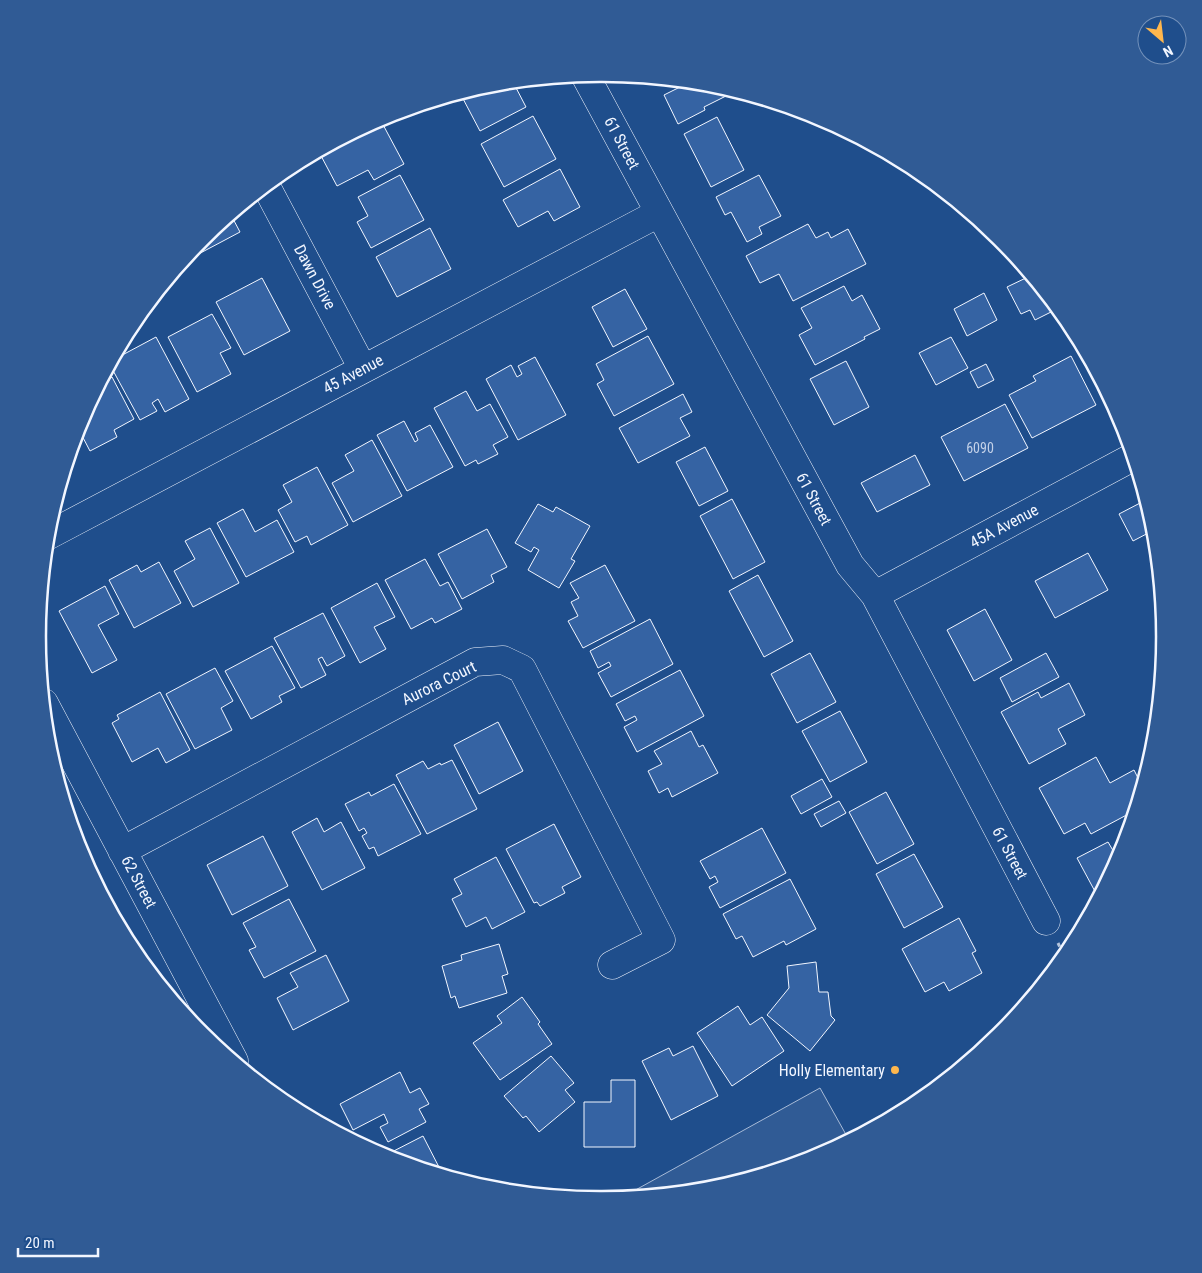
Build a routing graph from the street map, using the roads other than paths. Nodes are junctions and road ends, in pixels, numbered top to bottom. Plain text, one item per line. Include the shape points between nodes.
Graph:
1 (589, 82) edge
2 (269, 192) edge
3 (659, 213) junction
4 (363, 369) junction
5 (1127, 460) edge
6 (57, 531) edge
7 (875, 595) junction
8 (53, 718) edge
9 (122, 851) junction
10 (1046, 921) dead end
11 (612, 965) dead end
12 (225, 1045) edge

1 - 3 street, 61 Street
2 - 4 street, Dawn Drive
3 - 4 street, 45 Avenue
3 - 7 street, 61 Street via 850,565
4 - 6 street, 45 Avenue
5 - 7 street, 45A Avenue
7 - 10 street, 61 Street
8 - 9 street, 62 Street
9 - 11 street, Aurora Court via 475,662 503,660 522,669 661,940
9 - 12 street, 62 Street

